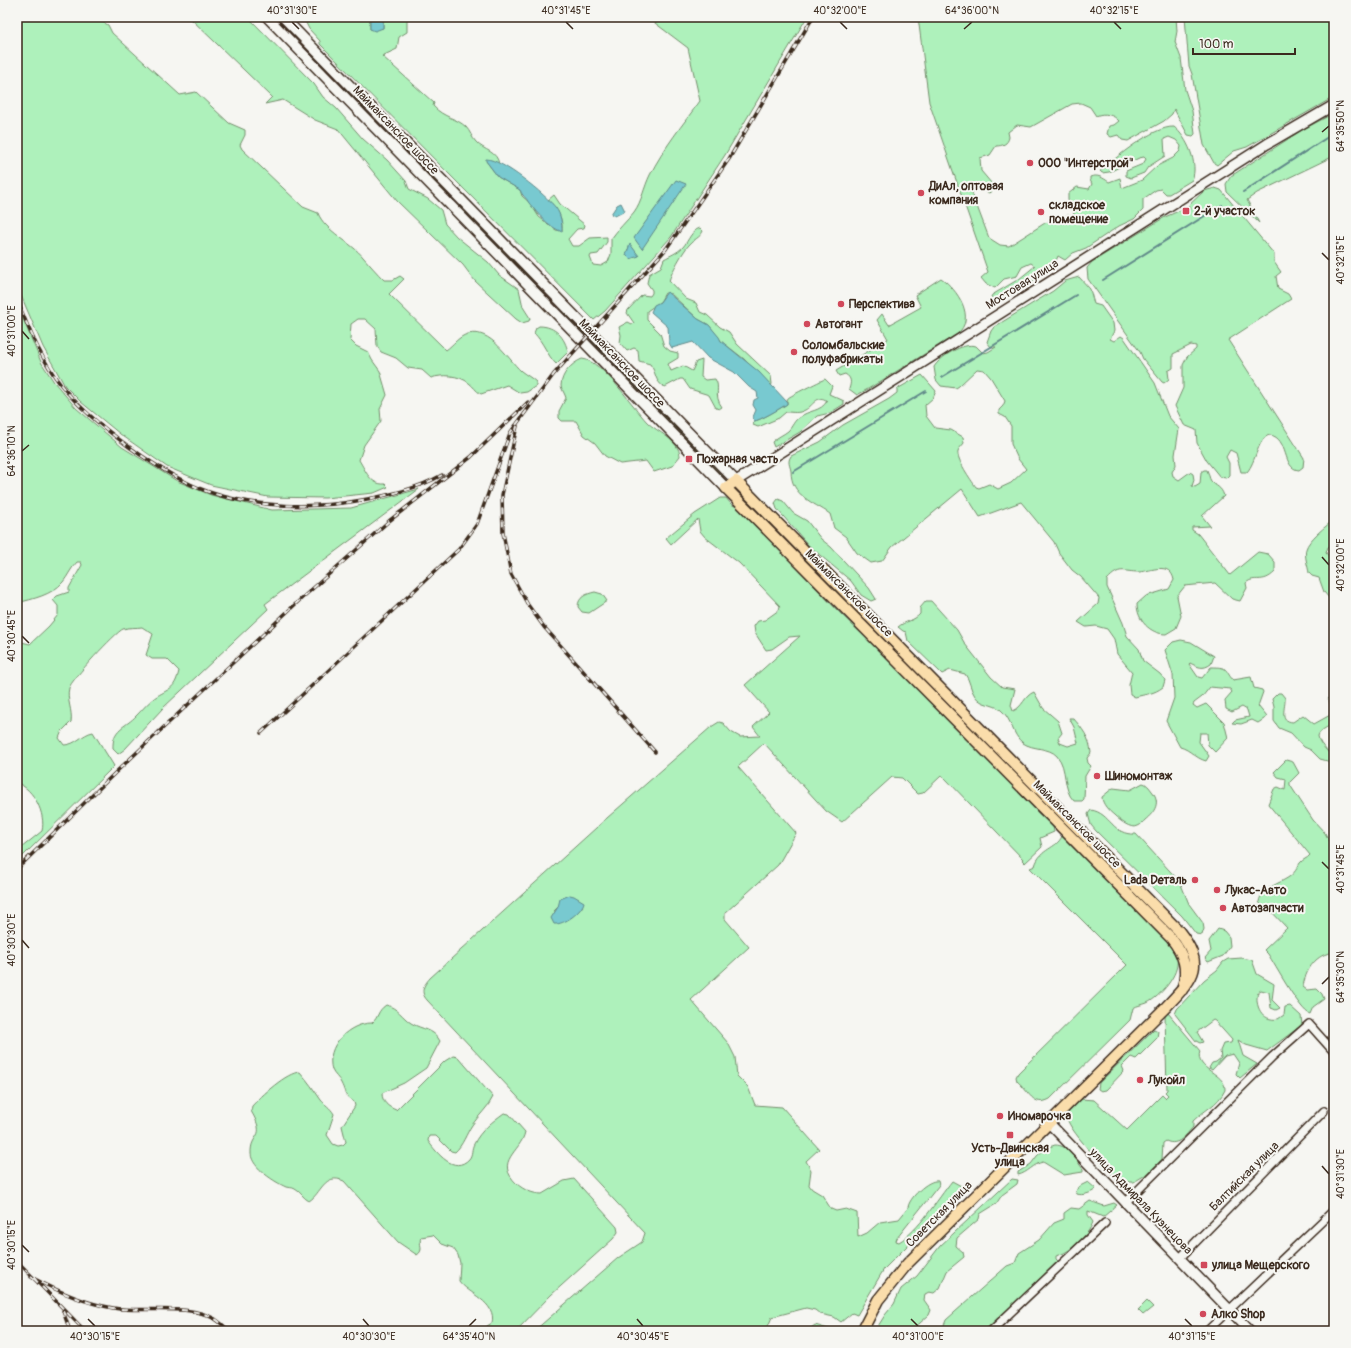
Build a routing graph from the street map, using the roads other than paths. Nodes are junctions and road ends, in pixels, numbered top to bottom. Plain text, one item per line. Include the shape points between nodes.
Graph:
1 (267, 17) edge
2 (283, 17) edge
3 (1334, 105) edge
4 (736, 481) junction
5 (726, 488) junction
6 (1182, 990) junction
7 (1334, 1052) edge
8 (1324, 1111) dead end
9 (1049, 1123) junction
10 (1125, 1203) junction
11 (1334, 1210) edge
12 (1105, 1223) dead end
13 (1180, 1258) junction
14 (1228, 1309) junction
15 (862, 1331) edge
16 (991, 1331) edge
17 (1207, 1331) edge
18 (1250, 1331) edge

1 - 5 main road, Маймаксанское шоссе
2 - 4 main road, Маймаксанское шоссе
3 - 4 main road, Мостовая улица via 1267,144
4 - 5 main road, Мостовая улица
4 - 6 main road, Маймаксанское шоссе via 1178,930 1189,946 1195,967 1193,975
5 - 6 main road, Маймаксанское шоссе via 1170,938 1180,950 1185,966 1186,975
6 - 9 main road, Советская улица
7 - 10 street via 1309,1024 1272,1057
8 - 13 street, Балтийская улица
9 - 10 main road, улица Адмирала Кузнецова
9 - 15 main road, Советская улица via 908,1263 878,1300
10 - 13 main road, улица Адмирала Кузнецова
11 - 14 street
12 - 16 street
13 - 14 main road, улица Адмирала Кузнецова
14 - 17 street
14 - 18 main road, улица Адмирала Кузнецова

